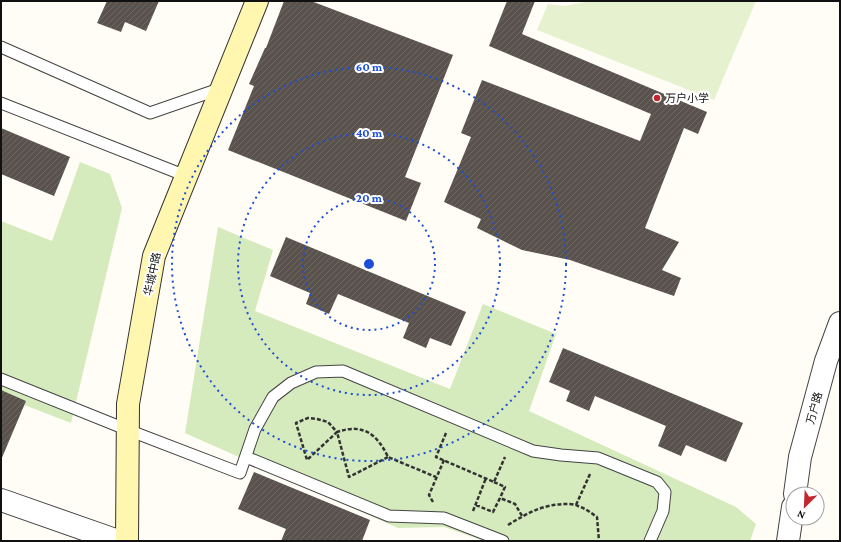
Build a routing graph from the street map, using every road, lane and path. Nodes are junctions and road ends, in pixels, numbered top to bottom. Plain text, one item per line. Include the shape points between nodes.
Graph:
1 (257, 1) edge
2 (1, 47) edge
3 (222, 88) junction
4 (1, 103) edge
5 (186, 176) junction
6 (840, 323) edge
7 (1, 379) edge
8 (453, 417) junction
9 (128, 430) junction
10 (337, 432) junction
11 (512, 442) junction
12 (246, 457) junction
13 (388, 457) junction
14 (598, 458) junction
15 (444, 460) junction
16 (436, 477) junction
17 (486, 478) junction
18 (494, 482) junction
19 (796, 486) edge
20 (500, 498) junction
21 (1, 500) edge
22 (476, 505) junction
23 (576, 505) junction
24 (522, 516) junction
25 (444, 518) junction
26 (790, 526) edge
27 (491, 536) junction
28 (118, 541) edge
29 (127, 541) edge
30 (503, 541) edge
31 (599, 541) edge
32 (650, 541) edge
33 (788, 541) edge

1 - 3 street, 华城中路
2 - 3 lane via 150,113
3 - 5 street, 华城中路
4 - 5 lane
5 - 9 street, 华城中路 via 154,256 128,404
6 - 19 street, 万户路 via 826,361 800,457
7 - 9 lane
8 - 11 lane
8 - 12 lane via 344,371 316,372 291,383 273,397 255,429
8 - 15 path via 436,457
9 - 12 lane via 240,473
9 - 29 street, 华城中路
10 - 10 path via 328,422 317,419 308,418 296,423 307,460
10 - 13 path via 357,428 372,435 382,443
10 - 13 path via 349,477
11 - 14 lane via 533,451
11 - 18 path
12 - 25 lane via 389,516
13 - 16 path
14 - 23 path
14 - 32 lane via 657,482 665,492 663,510
15 - 16 path
15 - 17 path
16 - 25 path via 429,496
17 - 18 path
17 - 22 path
18 - 20 path via 505,487
20 - 22 path via 493,512
20 - 24 path via 515,504
21 - 28 street
22 - 25 path via 472,513
23 - 24 path via 545,506
23 - 31 path via 597,517
24 - 27 path
25 - 27 lane
26 - 33 street
27 - 30 lane

